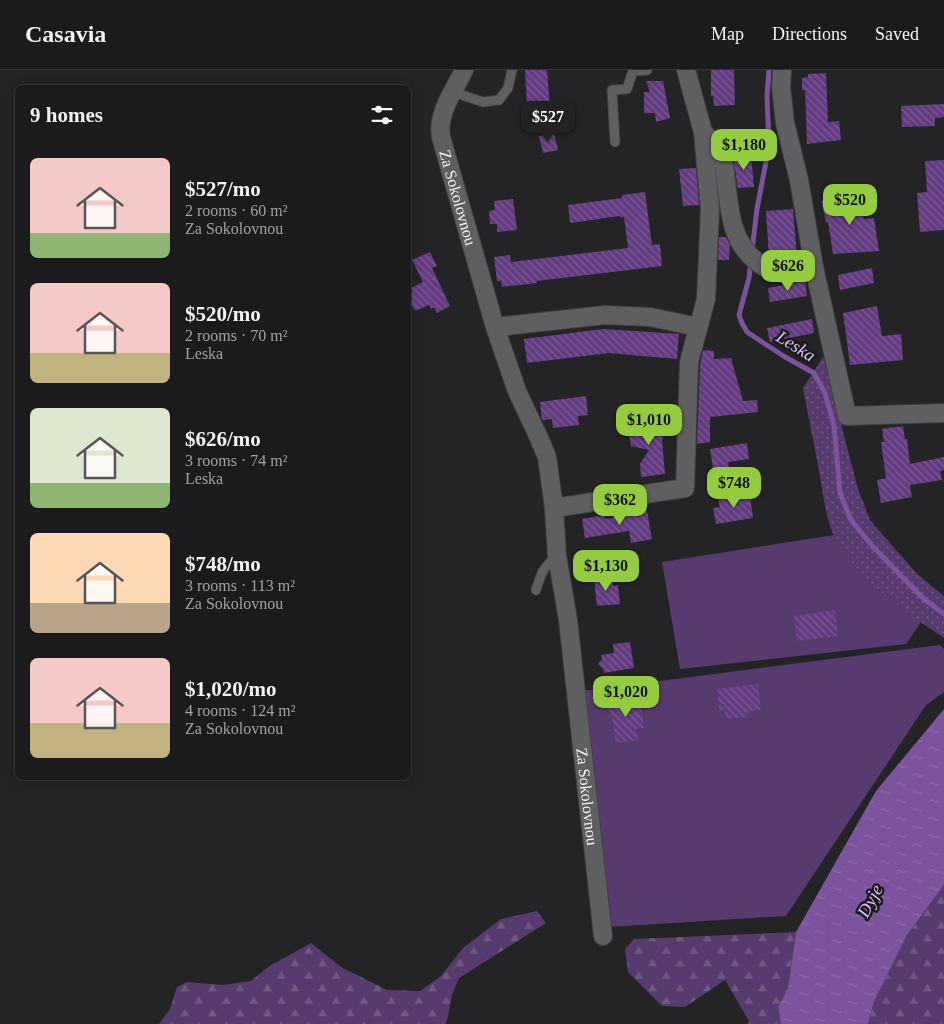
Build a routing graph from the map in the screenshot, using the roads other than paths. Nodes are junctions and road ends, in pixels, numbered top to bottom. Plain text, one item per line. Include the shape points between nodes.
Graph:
1 (464, 70) edge
2 (512, 70) edge
3 (647, 70) edge
4 (686, 70) edge
5 (782, 72) dead end
6 (453, 92) junction
7 (703, 132) junction
8 (616, 142) dead end
9 (814, 267) junction
10 (495, 327) junction
11 (698, 327) junction
12 (944, 413) edge
13 (554, 508) junction
14 (557, 556) junction
15 (536, 590) dead end
16 (603, 936) dead end

1 - 6 street, Za Sokolovnou
2 - 6 lane via 508,88 499,100 483,102
3 - 8 lane via 633,71 627,88 612,90
4 - 7 street
5 - 9 street via 785,122
6 - 10 street, Za Sokolovnou via 442,116 441,137
7 - 9 street via 720,150 735,231 741,245 767,268 778,271
7 - 11 street via 710,218 707,294
9 - 12 street via 847,416
10 - 11 street via 605,315 650,317
10 - 13 street, Za Sokolovnou via 517,391 547,457
11 - 13 street via 689,362 685,488
13 - 14 street, Za Sokolovnou
14 - 15 lane via 546,564
14 - 16 street, Za Sokolovnou via 568,620

